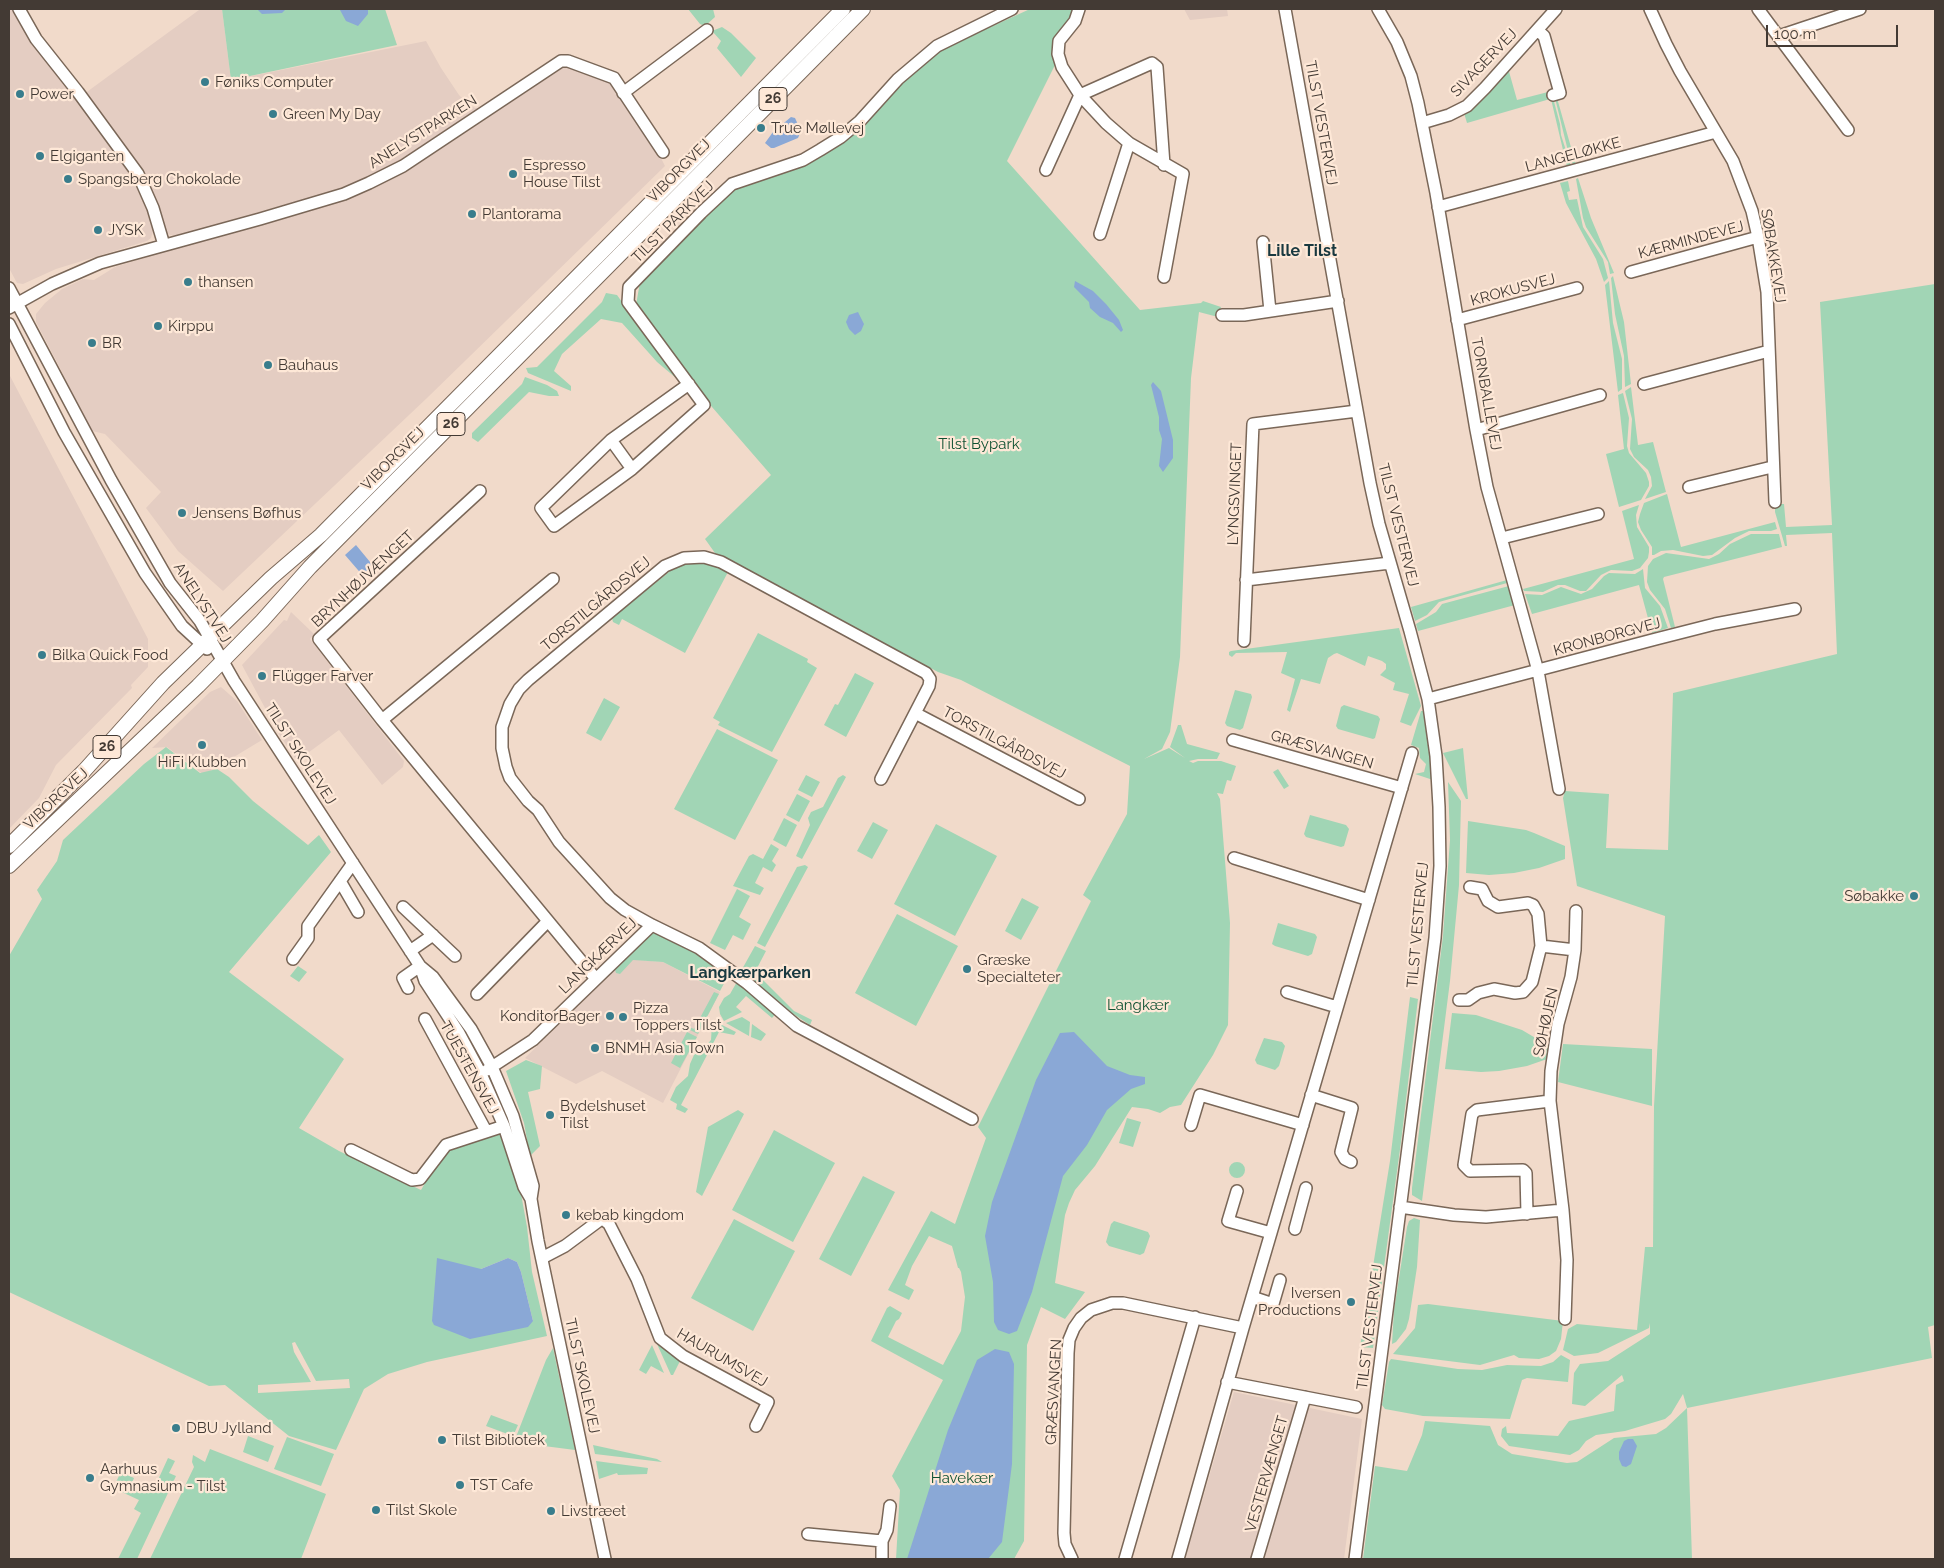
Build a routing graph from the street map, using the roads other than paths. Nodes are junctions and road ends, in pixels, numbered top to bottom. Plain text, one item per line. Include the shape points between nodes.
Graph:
1 (19, 9) edge
2 (843, 9) edge
3 (863, 9) edge
4 (1012, 9) edge
5 (1079, 9) edge
6 (1285, 9) edge
7 (1378, 9) edge
8 (1556, 9) edge
9 (1650, 9) edge
10 (1758, 9) edge
11 (1860, 9) edge
12 (707, 30) dead end
13 (1537, 30) junction
14 (1779, 36) junction
15 (623, 93) junction
16 (1080, 95) junction
17 (1553, 95) dead end
18 (1422, 123) junction
19 (1848, 130) dead end
20 (1716, 132) junction
21 (1129, 143) junction
22 (664, 152) dead end
23 (1164, 165) junction
24 (1046, 170) dead end
25 (1438, 207) junction
26 (1100, 234) dead end
27 (1758, 237) junction
28 (1263, 242) dead end
29 (164, 245) junction
30 (1632, 272) dead end
31 (1164, 277) dead end
32 (9, 288) edge
33 (1577, 288) dead end
34 (1338, 301) junction
35 (13, 306) edge
36 (1270, 311) junction
37 (1222, 315) dead end
38 (1458, 320) junction
39 (9, 324) edge
40 (1769, 351) junction
41 (689, 384) junction
42 (1644, 384) dead end
43 (1600, 395) dead end
44 (1357, 410) junction
45 (1476, 430) junction
46 (611, 440) junction
47 (1772, 467) junction
48 (632, 469) junction
49 (1689, 487) dead end
50 (480, 491) dead end
51 (1775, 502) dead end
52 (1598, 514) dead end
53 (1502, 538) junction
54 (1390, 563) junction
55 (553, 579) dead end
56 (1246, 580) junction
57 (1795, 608) dead end
58 (205, 641) junction
59 (1244, 641) dead end
60 (222, 661) junction
61 (1538, 671) junction
62 (1428, 700) junction
63 (916, 713) junction
64 (382, 720) junction
65 (1233, 740) dead end
66 (1412, 753) dead end
67 (881, 779) dead end
68 (1402, 788) junction
69 (1559, 789) dead end
70 (1079, 799) dead end
71 (9, 846) edge
72 (1234, 858) dead end
73 (353, 863) junction
74 (9, 866) edge
75 (340, 881) junction
76 (1470, 887) dead end
77 (1369, 900) junction
78 (403, 907) dead end
79 (1576, 911) dead end
80 (358, 912) dead end
81 (547, 922) junction
82 (652, 925) junction
83 (433, 935) junction
84 (1541, 946) junction
85 (1575, 950) junction
86 (410, 951) junction
87 (455, 956) dead end
88 (293, 959) dead end
89 (420, 966) junction
90 (596, 979) junction
91 (408, 988) dead end
92 (1286, 992) dead end
93 (477, 994) dead end
94 (1459, 1000) dead end
95 (1338, 1007) junction
96 (425, 1019) dead end
97 (492, 1067) junction
98 (481, 1074) junction
99 (1312, 1096) junction
100 (1550, 1101) junction
101 (972, 1119) dead end
102 (1191, 1125) dead end
103 (1303, 1125) junction
104 (504, 1126) junction
105 (486, 1131) junction
106 (351, 1150) dead end
107 (1351, 1162) dead end
108 (1306, 1188) dead end
109 (1237, 1191) dead end
110 (531, 1199) junction
111 (1279, 1206) junction
112 (1400, 1207) junction
113 (1563, 1210) junction
114 (1299, 1212) junction
115 (1527, 1214) junction
116 (1295, 1229) dead end
117 (1271, 1233) junction
118 (542, 1258) junction
119 (1280, 1280) dead end
120 (1252, 1297) junction
121 (1195, 1318) junction
122 (1565, 1319) dead end
123 (1243, 1328) junction
124 (1227, 1382) junction
125 (1305, 1397) junction
126 (1356, 1408) dead end
127 (756, 1426) dead end
128 (890, 1506) dead end
129 (808, 1534) dead end
130 (882, 1541) junction
131 (605, 1559) edge
132 (882, 1559) edge
133 (1072, 1559) edge
134 (1125, 1559) edge
135 (1178, 1559) edge
136 (1257, 1559) edge
137 (1355, 1559) edge

1 - 29 street via 36,39 138,174
2 - 58 main road, VIBORGVEJ / 26 via 321,535
3 - 60 main road, VIBORGVEJ / 26 via 310,567
4 - 41 street, TILST PARKVEJ via 937,46 898,79 841,137 803,160 732,184 629,288 628,302
5 - 16 street via 1075,21 1059,41 1058,54
6 - 34 street, TILST VESTERVEJ
7 - 18 street, TORNBALLEVEJ via 1411,76
8 - 13 street, SIVAGERVEJ
9 - 20 street, SØBAKKEVEJ
10 - 14 street
11 - 14 street
12 - 15 street
13 - 17 street, SIVAGERVEJ via 1544,36 1560,93
13 - 18 street, SIVAGERVEJ via 1467,106
14 - 19 street
15 - 22 street, ANELYSTPARKEN
15 - 29 street, ANELYSTPARKEN via 609,75 561,61 403,166 369,183 344,194
16 - 21 street
16 - 23 street via 1152,63 1157,66
16 - 24 street
18 - 25 street, TORNBALLEVEJ
20 - 25 street, LANGELØKKE
20 - 27 street, SØBAKKEVEJ via 1733,161
21 - 23 street
21 - 26 street
23 - 31 street via 1183,174
25 - 38 street, TORNBALLEVEJ
27 - 30 street, KÆRMINDEVEJ
27 - 40 street, SØBAKKEVEJ via 1767,292
28 - 36 street
29 - 35 street, ANELYSTPARKEN via 100,263
32 - 35 street, ANELYSTVEJ
33 - 38 street, KROKUSVEJ
34 - 36 street
34 - 44 street, TILST VESTERVEJ
35 - 58 street, ANELYSTVEJ via 170,583 200,621
36 - 37 street
38 - 45 street, TORNBALLEVEJ
39 - 58 street, ANELYSTVEJ via 69,440 145,573 182,626
40 - 42 street
40 - 47 street, SØBAKKEVEJ
41 - 46 street, TILST PARKVEJ
41 - 48 street, TILST PARKVEJ via 704,405
43 - 45 street
44 - 54 street, TILST VESTERVEJ via 1379,524
44 - 56 street, LYNGSVINGET via 1253,424
45 - 53 street, TORNBALLEVEJ via 1487,487
46 - 48 street
46 - 48 street, TILST PARKVEJ via 541,508 554,526
47 - 49 street
47 - 51 street, SØBAKKEVEJ
50 - 64 street, BRYNHØJVÆNGET via 318,640
52 - 53 street
53 - 61 street, TORNBALLEVEJ
54 - 56 street
54 - 62 street, TILST VESTERVEJ
55 - 64 street
56 - 59 street, LYNGSVINGET
57 - 61 street, KRONBORGVEJ
58 - 60 street, ANELYSTVEJ
58 - 71 main road, VIBORGVEJ / 26
60 - 73 street, TILST SKOLEVEJ
60 - 74 main road, VIBORGVEJ / 26
61 - 62 street, KRONBORGVEJ
61 - 69 street, TORNBALLEVEJ
62 - 112 street, TILST VESTERVEJ via 1438,781 1440,866 1435,938
63 - 67 street, TORSTILGÅRDSVEJ
63 - 70 street, TORSTILGÅRDSVEJ
63 - 82 street, TORSTILGÅRDSVEJ via 929,686 930,679 926,673 710,558 684,558 665,566 519,689 510,704 501,738 510,778 538,810 559,842 610,898
64 - 81 street, BRYNHØJVÆNGET
65 - 68 street, GRÆSVANGEN
66 - 68 street
68 - 77 street
72 - 77 street
73 - 75 street
73 - 86 street, TILST SKOLEVEJ
75 - 80 street
75 - 88 street via 308,926 308,938
76 - 84 street, SØHØJEN via 1482,889 1488,901 1498,907 1533,905 1538,914
77 - 95 street
78 - 83 street
79 - 85 street, SØHØJEN
81 - 90 street, BRYNHØJVÆNGET
81 - 93 street
82 - 90 street, LANGKÆRVEJ
82 - 101 street, LANGKÆRVEJ via 699,948 747,983 797,1026
83 - 86 street
83 - 87 street
84 - 85 street
84 - 94 street, SØHØJEN via 1532,982 1523,992 1494,990
85 - 100 street, SØHØJEN via 1558,1024
86 - 89 street, TILST SKOLEVEJ
89 - 91 street via 403,978
89 - 97 street, TILST SKOLEVEJ via 433,977 471,1029
89 - 98 street, TILST SKOLEVEJ via 425,981
90 - 97 street, LANGKÆRVEJ via 533,1040
92 - 95 street
95 - 99 street
96 - 105 street, TUESTENSVEJ
97 - 98 street, LANGKÆRVEJ
97 - 110 street, TILST SKOLEVEJ via 514,1116 533,1186
98 - 104 street, TILST SKOLEVEJ
99 - 103 street
99 - 107 street via 1352,1108 1341,1152
100 - 113 street, SØHØJEN
100 - 115 street via 1477,1110 1472,1114 1464,1165 1470,1171 1523,1170 1526,1173
102 - 103 street via 1200,1095
103 - 111 street
104 - 105 street, TUESTENSVEJ
104 - 110 street, TILST SKOLEVEJ
105 - 106 street, TUESTENSVEJ via 446,1145 420,1179 412,1180
108 - 114 street
109 - 117 street via 1228,1221
110 - 118 street, TILST SKOLEVEJ
111 - 114 street
111 - 117 street
112 - 115 street via 1486,1217
112 - 137 street, TILST VESTERVEJ
113 - 115 street
113 - 122 street, SØHØJEN via 1567,1260
114 - 116 street
117 - 120 street
118 - 127 street, HAURUMSVEJ via 604,1220 639,1283 660,1338 683,1356 768,1402
118 - 131 street, TILST SKOLEVEJ
119 - 120 street via 1273,1304
120 - 123 street
121 - 123 street, GRÆSVANGEN
121 - 133 street, GRÆSVANGEN via 1112,1303 1091,1310 1074,1328 1068,1353 1064,1533
121 - 134 street
123 - 124 street
124 - 125 street, VESTERVÆNGET
124 - 135 street
125 - 126 street, VESTERVÆNGET
125 - 136 street, VESTERVÆNGET
128 - 130 street
129 - 130 street
130 - 132 street

